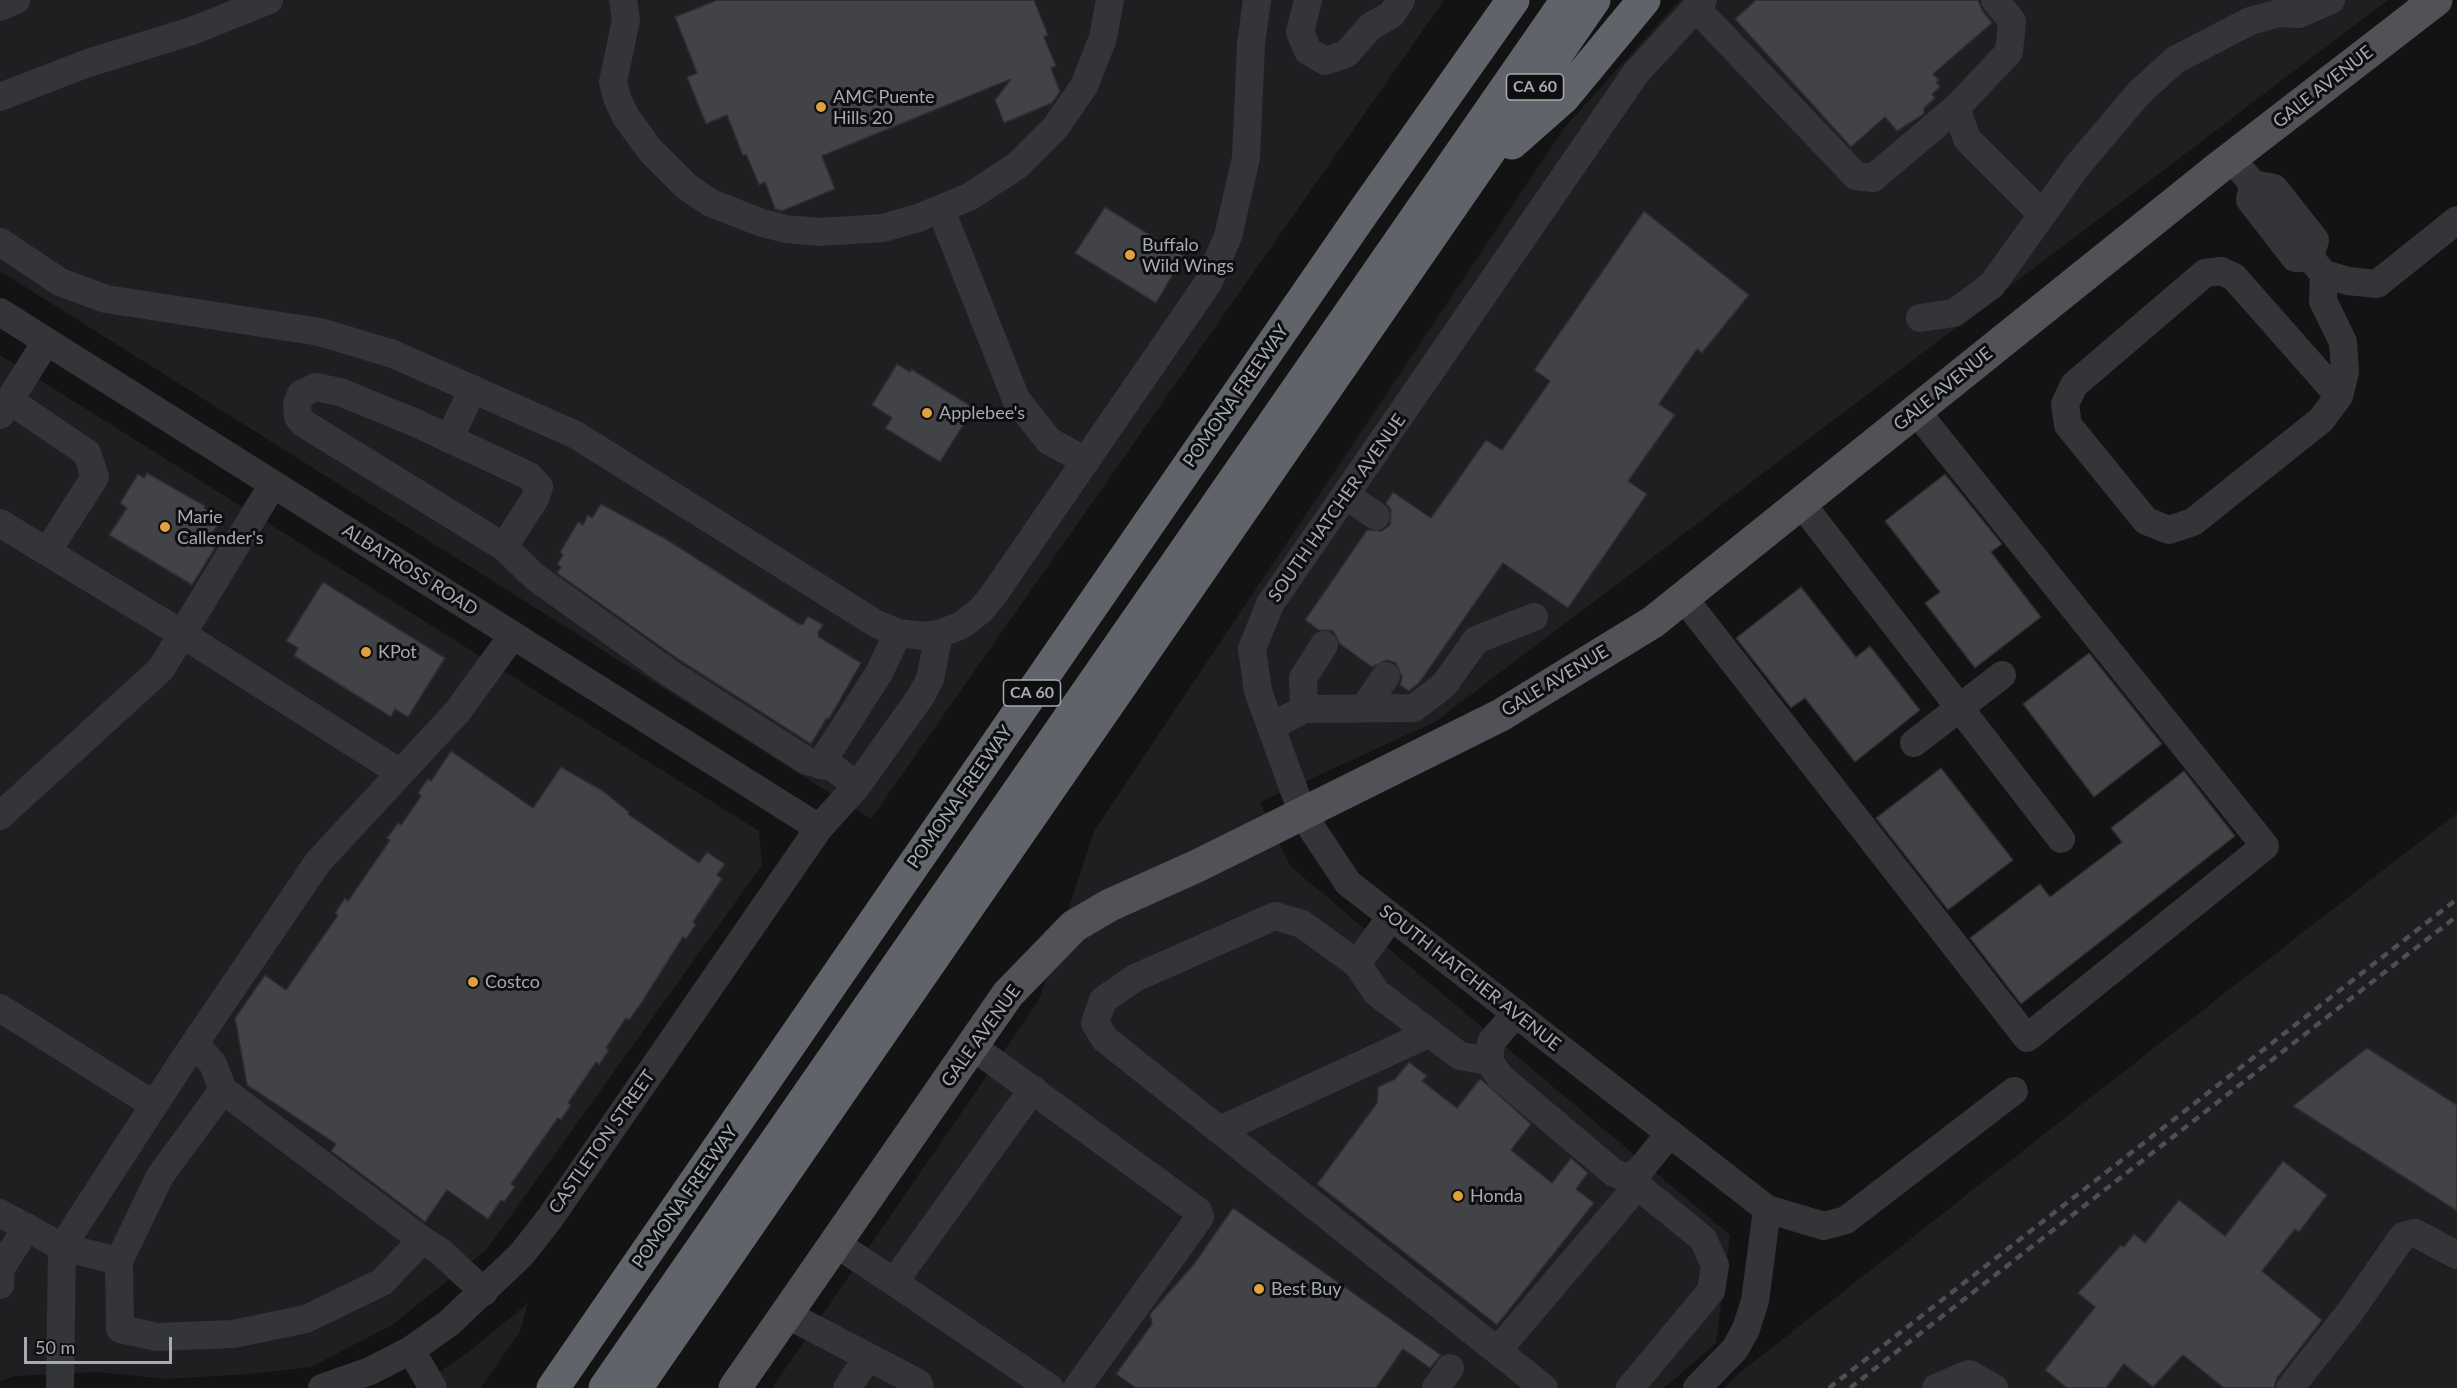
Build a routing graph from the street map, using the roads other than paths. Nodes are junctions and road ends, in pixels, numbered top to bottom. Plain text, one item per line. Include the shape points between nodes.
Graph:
1 (16, 0) edge
2 (269, 0) edge
3 (623, 0) edge
4 (1110, 0) edge
5 (1257, 0) edge
6 (1308, 0) edge
7 (1401, 0) edge
8 (1487, 0) edge
9 (1513, 0) edge
10 (1548, 0) edge
11 (1567, 0) edge
12 (1594, 0) edge
13 (1644, 0) edge
14 (1995, 0) edge
15 (2331, 0) edge
16 (2436, 0) edge
17 (1700, 4) edge
18 (0, 6) edge
19 (2274, 7) edge
20 (0, 97) edge
21 (1956, 108) junction
22 (2231, 158) junction
23 (1476, 174) junction
24 (941, 210) junction
25 (1362, 214) junction
26 (2042, 214) junction
27 (2457, 220) edge
28 (0, 242) edge
29 (2317, 266) junction
30 (0, 312) edge
31 (1920, 318) dead end
32 (46, 342) junction
33 (473, 389) junction
34 (2339, 396) junction
35 (5, 408) edge
36 (1916, 411) junction
37 (449, 439) junction
38 (1086, 461) junction
39 (273, 484) junction
40 (1346, 495) junction
41 (1801, 503) junction
42 (1376, 516) dead end
43 (0, 524) edge
44 (504, 547) junction
45 (46, 552) junction
46 (1683, 597) junction
47 (1534, 616) dead end
48 (898, 633) junction
49 (182, 634) junction
50 (939, 634) junction
51 (513, 635) junction
52 (1324, 645) dead end
53 (2002, 675) dead end
54 (1386, 676) dead end
55 (1960, 707) junction
56 (1364, 708) junction
57 (1304, 709) junction
58 (1271, 727) junction
59 (1914, 743) dead end
60 (820, 765) junction
61 (399, 772) junction
62 (857, 786) junction
63 (1303, 814) junction
64 (0, 816) edge
65 (819, 828) junction
66 (2061, 839) dead end
67 (1391, 916) junction
68 (1357, 964) junction
69 (0, 1008) edge
70 (1516, 1013) junction
71 (1430, 1033) junction
72 (195, 1043) junction
73 (972, 1046) junction
74 (1489, 1061) junction
75 (1033, 1089) junction
76 (223, 1090) junction
77 (2014, 1091) dead end
78 (154, 1105) junction
79 (1220, 1130) junction
80 (1670, 1133) junction
81 (1633, 1182) junction
82 (1767, 1209) junction
83 (0, 1213) edge
84 (27, 1227) junction
85 (422, 1240) junction
86 (835, 1243) junction
87 (62, 1247) junction
88 (2457, 1255) edge
89 (118, 1261) junction
90 (0, 1274) edge
91 (894, 1282) junction
92 (484, 1292) junction
93 (786, 1314) junction
94 (411, 1350) junction
95 (1498, 1350) junction
96 (868, 1357) junction
97 (60, 1388) edge
98 (322, 1388) edge
99 (433, 1388) edge
100 (553, 1388) edge
101 (589, 1388) edge
102 (605, 1388) edge
103 (636, 1388) edge
104 (735, 1388) edge
105 (847, 1388) edge
106 (920, 1388) edge
107 (1050, 1388) edge
108 (1077, 1388) edge
109 (1544, 1388) edge
110 (1630, 1388) edge
111 (1697, 1388) edge
112 (1936, 1388) edge
113 (1994, 1388) edge
114 (2290, 1388) edge

1 - 18 street
2 - 20 street
3 - 24 street via 626,20 613,82 617,98 644,142 687,187 738,215 786,229 819,232 884,228
4 - 24 street via 1094,64 1084,86 1054,128 1018,165
5 - 38 street via 1246,158 1228,236 1208,283
6 - 7 street via 1300,32 1308,51 1325,61 1346,54 1371,26 1391,15
8 - 25 highway
9 - 25 highway, POMONA FREEWAY / CA 60
10 - 101 highway
11 - 102 highway
12 - 23 highway, CA 60
13 - 23 highway via 1563,98
14 - 21 street via 2012,21 2009,52
15 - 19 street via 2299,14
16 - 22 main road, GALE AVENUE
17 - 21 street via 1857,176 1872,178
17 - 40 street, SOUTH HATCHER AVENUE via 1636,72
19 - 26 street via 2175,60 2139,93
21 - 26 street via 1967,139
22 - 29 street via 2253,184 2250,200 2295,258
22 - 36 main road, GALE AVENUE
23 - 103 highway, CA 60
24 - 38 street via 1016,399 1049,441
25 - 100 highway, POMONA FREEWAY / CA 60
26 - 31 street via 1992,285 1954,313
27 - 29 street via 2377,284 2348,280
28 - 33 street via 38,269 82,292 132,305 328,333 393,354
29 - 34 street via 2323,301 2343,342 2345,372
30 - 32 street, ALBATROSS ROAD
32 - 35 street
32 - 39 street, ALBATROSS ROAD
33 - 37 street
33 - 48 street via 583,440 875,624
34 - 34 street via 2322,420 2211,508 2193,522 2169,530 2146,521 2068,425 2066,404 2074,385 2205,273 2221,271 2234,277
35 - 45 street via 87,453 95,477
36 - 41 main road, GALE AVENUE
36 - 46 street via 2265,846 2027,1038
37 - 44 street via 529,476 539,487
37 - 44 street via 340,393 316,387 301,394 297,404 303,423
38 - 50 street via 981,610 962,625
39 - 49 street
39 - 51 street, ALBATROSS ROAD
40 - 42 street
40 - 58 street, SOUTH HATCHER AVENUE via 1270,604 1252,649 1258,691
41 - 46 main road, GALE AVENUE
41 - 55 street
43 - 45 street
44 - 60 street via 535,577 671,674 807,761
45 - 49 street
46 - 63 main road, GALE AVENUE via 1653,622 1501,715
47 - 56 street via 1476,640 1444,685 1414,708
48 - 50 street
48 - 60 street via 879,673
49 - 61 street
49 - 64 street via 161,669
50 - 62 street, CASTLETON STREET via 930,680
51 - 61 street via 458,711
51 - 65 street, ALBATROSS ROAD
52 - 57 street via 1303,678
53 - 55 street
54 - 56 street
55 - 59 street
55 - 66 street
56 - 57 street
57 - 58 street
58 - 63 street, SOUTH HATCHER AVENUE
60 - 62 street via 834,768
61 - 72 street via 318,862
62 - 65 street, CASTLETON STREET
63 - 67 street, SOUTH HATCHER AVENUE via 1348,883
63 - 73 main road, GALE AVENUE via 1074,926 1008,994
65 - 92 street, CASTLETON STREET via 550,1218
67 - 68 street
67 - 70 street, SOUTH HATCHER AVENUE
68 - 71 street via 1377,993
68 - 79 street via 1302,924 1275,916 1135,978 1102,1000 1095,1023 1105,1039
69 - 78 street
70 - 74 street via 1491,1042
70 - 80 street, SOUTH HATCHER AVENUE
71 - 74 street via 1460,1056
71 - 79 street
72 - 76 street via 213,1064
72 - 78 street
73 - 75 street
73 - 86 main road, GALE AVENUE
74 - 81 street via 1500,1077 1614,1173
75 - 91 street
75 - 108 street via 1198,1211 1200,1217
76 - 85 street
76 - 89 street via 160,1176
77 - 82 street via 1846,1220 1824,1226
78 - 87 street
79 - 95 street
80 - 81 street
80 - 82 street, SOUTH HATCHER AVENUE
81 - 95 street
81 - 110 street via 1703,1239 1715,1265 1711,1291
82 - 111 street via 1755,1301 1746,1329 1735,1349
83 - 84 street
84 - 87 street
84 - 90 street
85 - 89 street via 382,1282 306,1319 233,1334 157,1337 120,1329
85 - 92 street via 441,1252
86 - 91 street
86 - 93 main road, GALE AVENUE
87 - 89 street
87 - 97 street
88 - 114 street via 2415,1233 2403,1236
91 - 107 street
92 - 94 street, CASTLETON STREET
93 - 96 street
93 - 104 main road, GALE AVENUE
94 - 98 street, CASTLETON STREET via 370,1371
94 - 99 street
95 - 109 street
96 - 105 street
96 - 106 street via 918,1383
112 - 113 street via 1969,1374

